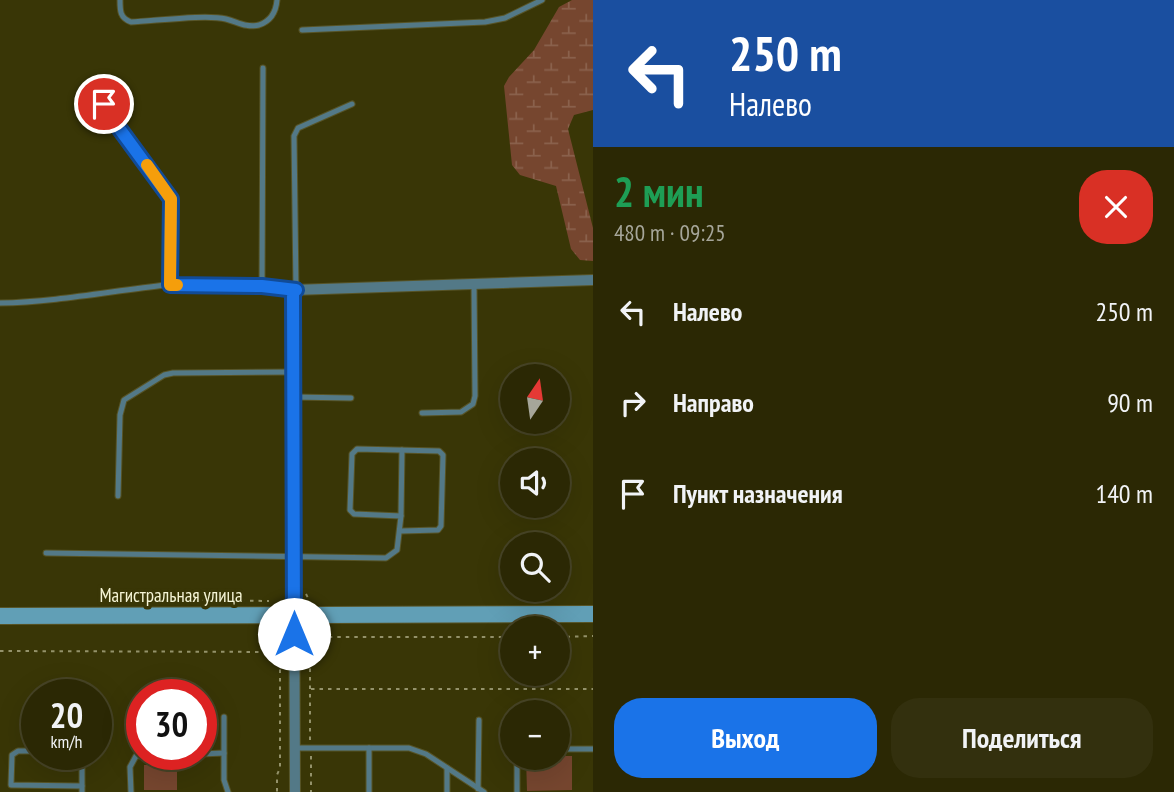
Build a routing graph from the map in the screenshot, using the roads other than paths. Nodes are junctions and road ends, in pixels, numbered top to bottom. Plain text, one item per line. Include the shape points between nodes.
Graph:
1 (120, 0) edge
2 (277, 0) edge
3 (542, 0) edge
4 (302, 30) dead end
5 (262, 68) dead end
6 (103, 81) dead end
7 (352, 104) dead end
8 (593, 279) edge
9 (170, 285) junction
10 (474, 285) junction
11 (262, 286) junction
12 (294, 290) junction
13 (0, 303) edge
14 (293, 372) junction
15 (293, 397) junction
16 (351, 398) dead end
17 (422, 413) dead end
18 (402, 450) junction
19 (118, 496) dead end
20 (401, 516) junction
21 (401, 531) junction
22 (46, 553) dead end
23 (294, 557) junction
24 (593, 614) edge
25 (0, 616) edge
26 (294, 616) junction
27 (224, 717) dead end
28 (478, 720) dead end
29 (295, 748) junction
30 (369, 748) junction
31 (570, 749) edge
32 (593, 749) edge
33 (21, 751) edge
34 (217, 754) edge
35 (224, 754) junction
36 (447, 768) junction
37 (82, 770) edge
38 (131, 770) edge
39 (517, 770) edge
40 (11, 785) junction
41 (82, 789) edge
42 (481, 790) edge
43 (6, 792) edge
44 (131, 792) edge
45 (228, 792) edge
46 (295, 792) edge
47 (369, 792) edge
48 (447, 792) edge
49 (517, 792) edge

1 - 2 lane via 121,13 131,22 219,18 249,26 269,20
3 - 4 lane via 485,22
5 - 11 lane
6 - 9 lane via 108,113 171,199
7 - 12 lane via 298,128 295,136
8 - 10 street
9 - 11 lane
9 - 13 lane via 41,303
10 - 12 street
10 - 17 lane via 473,404 461,412
11 - 12 lane
12 - 14 street
14 - 15 street
14 - 19 lane via 164,374 124,400
15 - 16 lane
15 - 23 street
18 - 20 lane
18 - 20 lane via 357,449 352,454 350,510 354,514
18 - 21 lane via 443,455 442,526
20 - 21 lane
21 - 23 lane via 397,550 386,558
22 - 23 lane
23 - 26 street
24 - 26 main road, Магистральная улица
25 - 26 main road, Магистральная улица
26 - 29 street
27 - 35 lane
28 - 42 lane
29 - 30 lane
29 - 46 street
30 - 36 lane via 409,748
30 - 47 lane
31 - 32 lane
33 - 40 lane via 12,755
34 - 35 lane
35 - 45 lane
36 - 42 lane
36 - 48 lane
37 - 41 lane
38 - 44 lane
39 - 49 lane
40 - 41 lane
40 - 43 lane

